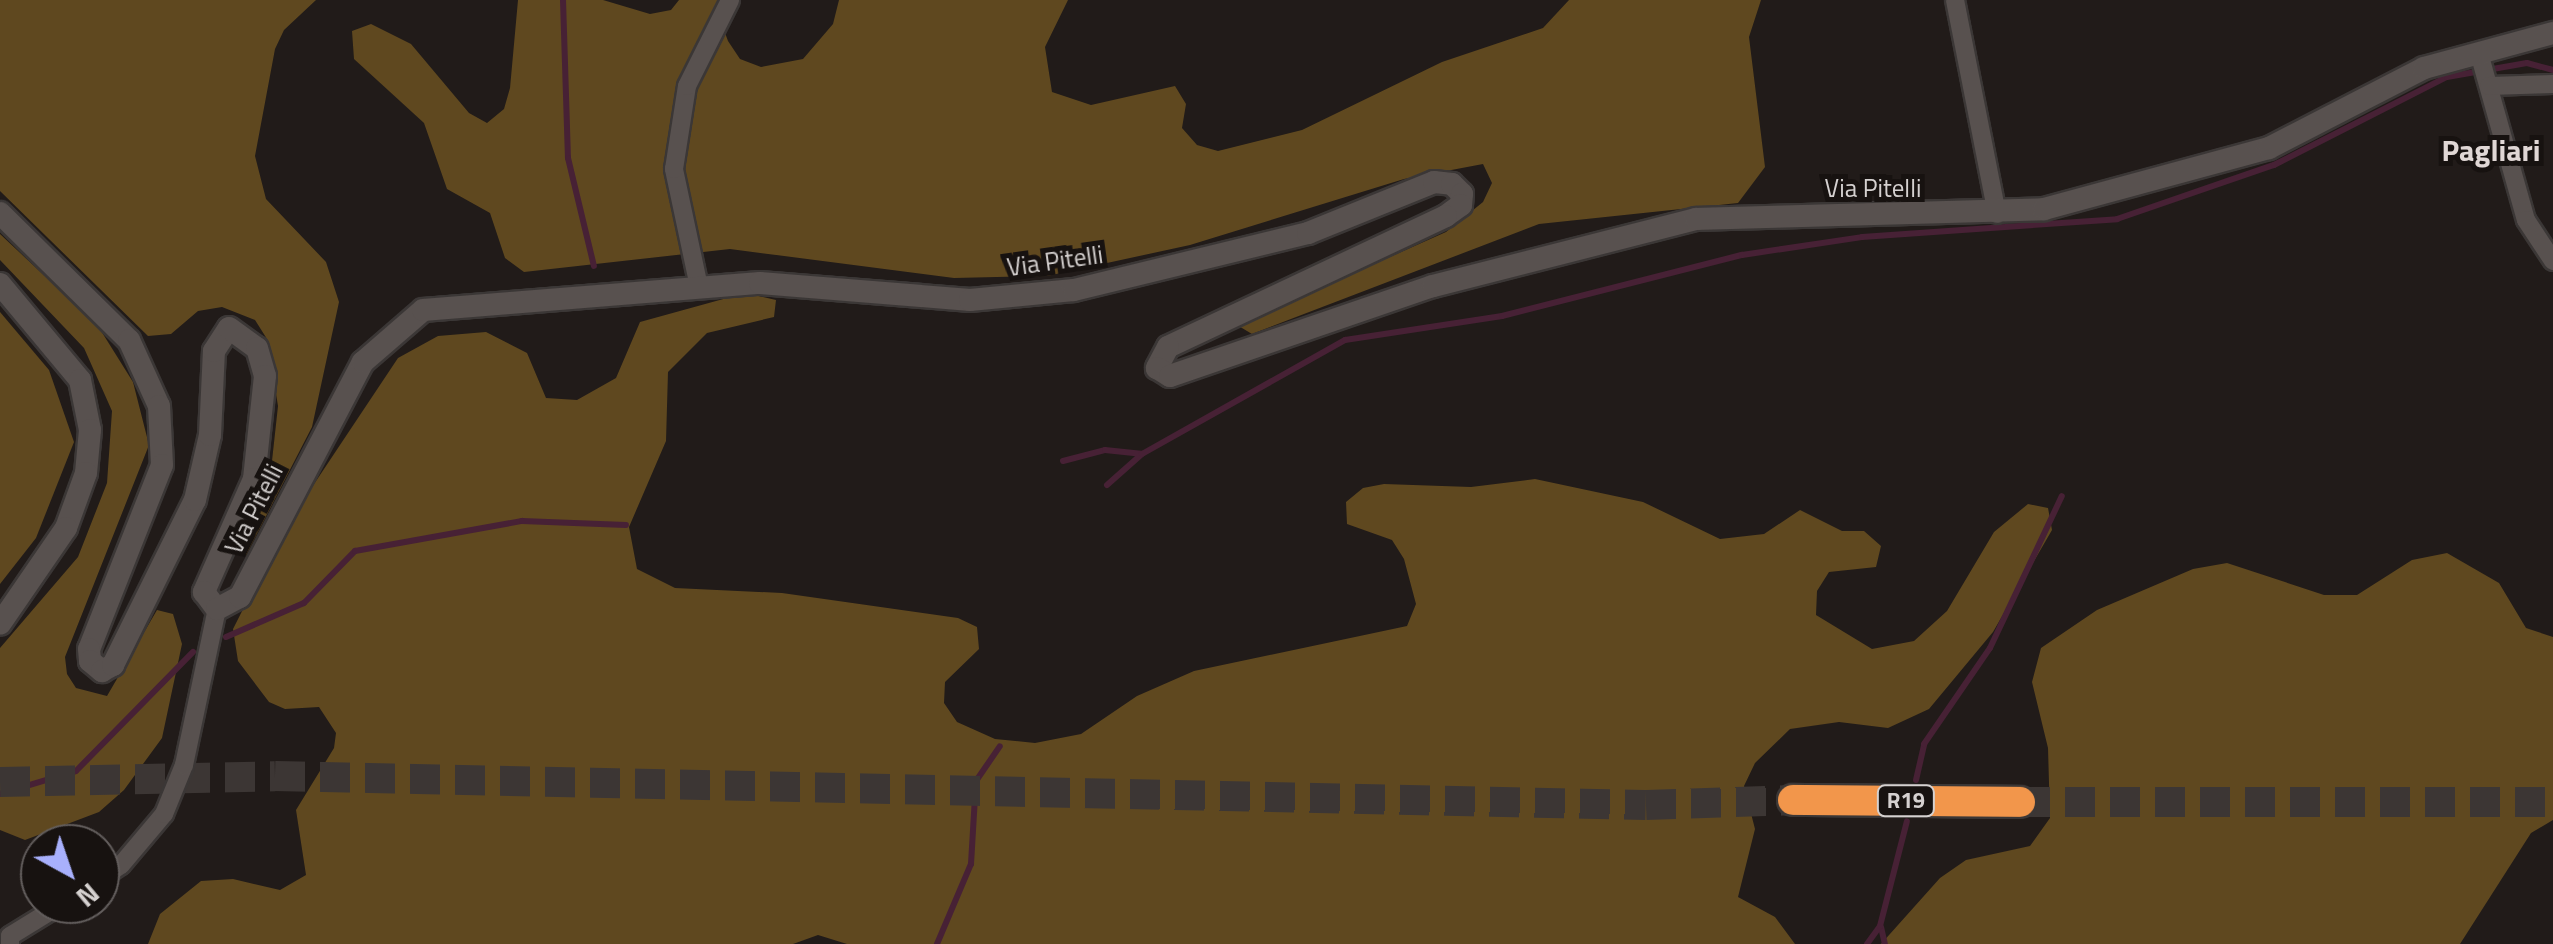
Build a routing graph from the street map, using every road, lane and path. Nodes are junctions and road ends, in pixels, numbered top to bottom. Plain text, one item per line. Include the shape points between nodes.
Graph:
1 (730, 0) edge
2 (1955, 0) edge
3 (2553, 33) edge
4 (2479, 54) junction
5 (2488, 83) junction
6 (2553, 84) edge
7 (0, 213) edge
8 (1997, 214) junction
9 (2553, 261) edge
10 (0, 284) edge
11 (699, 287) junction
12 (217, 609) junction
13 (0, 624) edge
14 (1792, 800) tunnel mouth
15 (2020, 802) tunnel mouth
16 (120, 866) edge
17 (30, 924) edge
18 (10, 944) edge

1 - 11 street via 687,86 674,169
2 - 8 street
3 - 4 street, Via Pitelli
4 - 5 street
4 - 8 street, Via Pitelli via 2424,68 2269,148 2044,209
5 - 6 street
5 - 9 street via 2526,220
7 - 12 street, Via Pitelli via 129,340 159,406 162,465 90,649 97,668 113,665 195,500 220,338 234,328 258,348 265,376 254,479 206,584 204,599
8 - 11 street, Via Pitelli via 1696,218 1433,286 1170,376 1156,368 1168,346 1446,216 1461,205 1462,194 1452,184 1434,182 1308,233 1074,290 970,300 760,282
10 - 13 street via 80,380 90,430 86,473 66,528
11 - 12 street, Via Pitelli via 440,306 412,316 363,362 240,597
12 - 16 street via 184,765 164,814
14 - 15 highway, R19
17 - 18 street via 10,936

